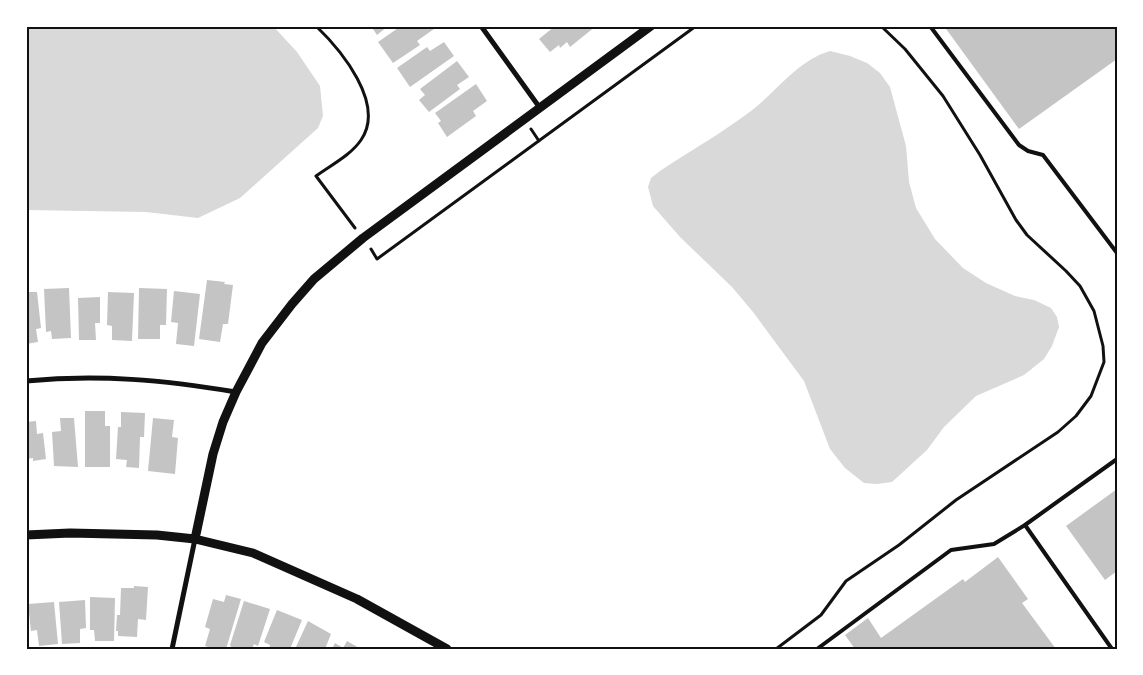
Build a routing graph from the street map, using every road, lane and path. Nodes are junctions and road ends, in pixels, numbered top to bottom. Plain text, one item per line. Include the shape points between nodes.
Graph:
1 (316, 26) edge
2 (482, 26) edge
3 (651, 26) edge
4 (696, 26) edge
5 (881, 26) edge
6 (930, 26) edge
7 (541, 108) junction
8 (363, 238) junction
9 (1117, 254) edge
10 (26, 381) edge
11 (236, 392) junction
12 (1117, 458) edge
13 (1025, 525) junction
14 (26, 535) edge
15 (195, 539) junction
16 (172, 649) edge
17 (447, 649) edge
18 (776, 649) edge
19 (817, 649) edge
20 (1112, 649) edge

1 - 8 path via 347,61 366,99 368,114 363,138 355,148 316,176
2 - 7 street
3 - 7 street
4 - 8 path via 377,259
5 - 18 path via 905,49 942,96 1027,236 1080,286 1094,311 1104,362 1092,396 1064,427 945,508 899,546 846,581 821,616
6 - 9 lane via 1019,145 1043,155
7 - 8 street
8 - 11 street via 314,279 292,304 262,343
10 - 11 street via 98,377 139,379
11 - 15 street via 213,454
12 - 13 lane
13 - 19 lane via 994,544 951,550
13 - 20 lane
14 - 15 street via 113,533
15 - 16 street
15 - 17 street via 262,556 357,598

